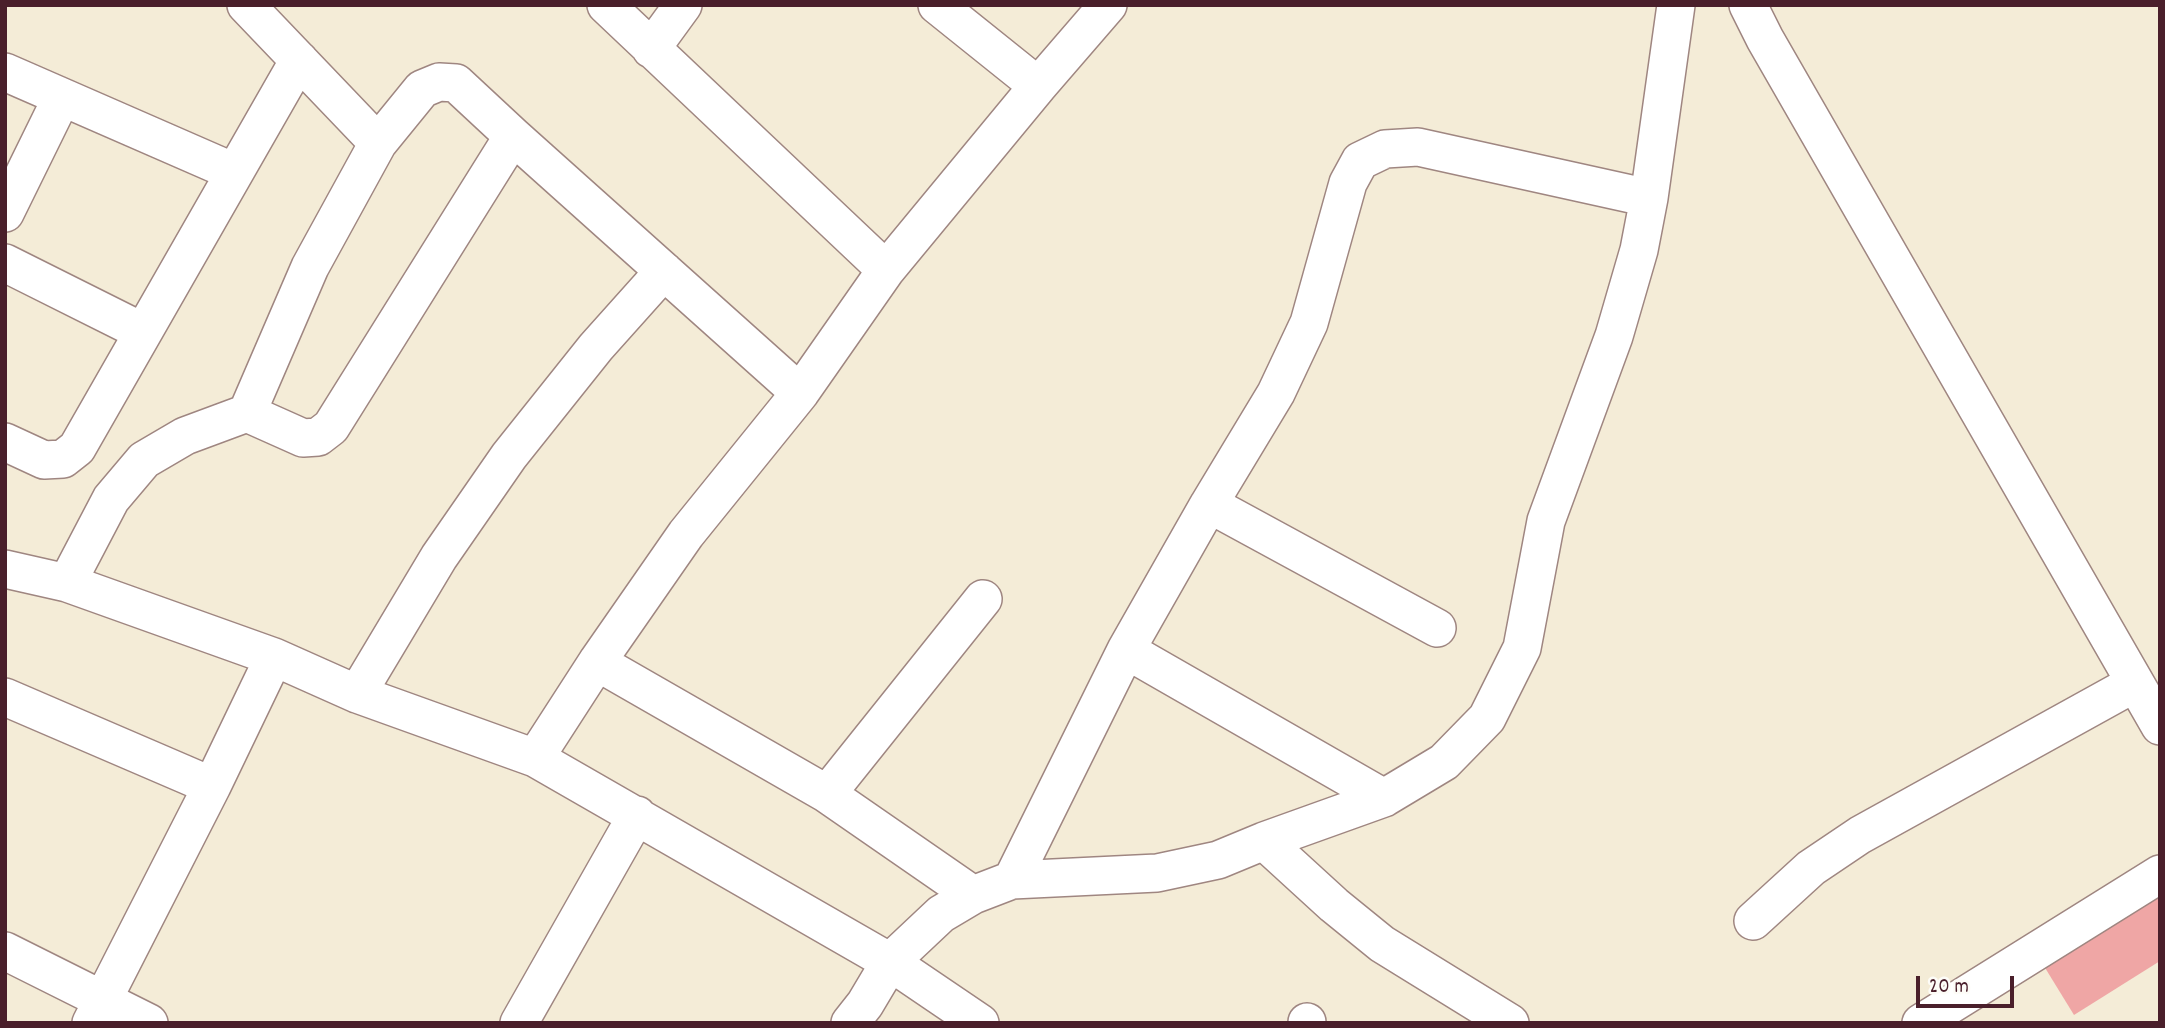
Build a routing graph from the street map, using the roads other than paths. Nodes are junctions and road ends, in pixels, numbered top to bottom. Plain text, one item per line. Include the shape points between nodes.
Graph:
1 (246, 5) edge
2 (606, 5) edge
3 (683, 5) edge
4 (937, 5) edge
5 (1108, 5) edge
6 (1676, 5) edge
7 (1748, 5) edge
8 (651, 49) junction
9 (299, 60) junction
10 (5, 72) edge
11 (1038, 86) junction
12 (62, 97) junction
13 (513, 136) junction
14 (378, 143) junction
15 (234, 172) junction
16 (1649, 198) junction
17 (5, 213) edge
18 (5, 263) edge
19 (886, 270) junction
20 (664, 271) junction
21 (144, 331) junction
22 (800, 393) junction
23 (247, 414) junction
24 (5, 442) edge
25 (1209, 504) junction
26 (5, 569) edge
27 (67, 583) junction
28 (984, 599) dead end
29 (1437, 628) dead end
30 (1126, 650) junction
31 (274, 657) junction
32 (597, 662) junction
33 (2135, 682) junction
34 (357, 694) junction
35 (5, 698) edge
36 (2160, 726) edge
37 (535, 758) junction
38 (212, 786) junction
39 (827, 794) junction
40 (1384, 798) junction
41 (637, 815) junction
42 (1264, 841) junction
43 (2160, 874) edge
44 (1012, 880) junction
45 (973, 895) junction
46 (1753, 921) dead end
47 (5, 951) edge
48 (890, 962) junction
49 (97, 1012) edge
50 (149, 1023) edge
51 (519, 1023) edge
52 (850, 1023) edge
53 (980, 1023) edge
54 (1510, 1023) edge
55 (1921, 1023) edge

1 - 9 street
2 - 8 street
3 - 8 street
4 - 11 street
5 - 11 street
6 - 16 street
7 - 33 street
8 - 19 street
9 - 14 street
9 - 15 street
10 - 12 street
11 - 19 street
12 - 15 street
12 - 17 street
13 - 14 street via 456,83 439,82 422,89
13 - 20 street
13 - 23 street via 331,427 318,438 303,438
14 - 23 street via 310,267
15 - 21 street
16 - 25 street via 1418,148 1385,149 1360,161 1348,183 1309,323 1276,393
16 - 40 street via 1614,336 1546,521 1522,648 1487,718 1444,762
18 - 21 street
19 - 22 street
20 - 22 street
20 - 34 street via 509,456 439,557
21 - 24 street via 77,448 63,459 44,460
22 - 32 street via 687,534
23 - 27 street via 185,436 144,460 111,499
25 - 29 street
25 - 30 street
26 - 27 street
27 - 31 street
28 - 39 street
30 - 40 street
30 - 44 street
31 - 34 street
31 - 38 street
32 - 37 street
32 - 39 street
33 - 36 street
33 - 46 street via 1860,835 1811,868
34 - 37 street
35 - 38 street
37 - 41 street
38 - 49 street
39 - 45 street
40 - 42 street
41 - 48 street
41 - 51 street
42 - 44 street via 1217,860 1157,873
42 - 54 street via 1382,944
43 - 55 street
44 - 45 street
45 - 48 street via 941,914
47 - 49 street
48 - 52 street
48 - 53 street
49 - 50 street

